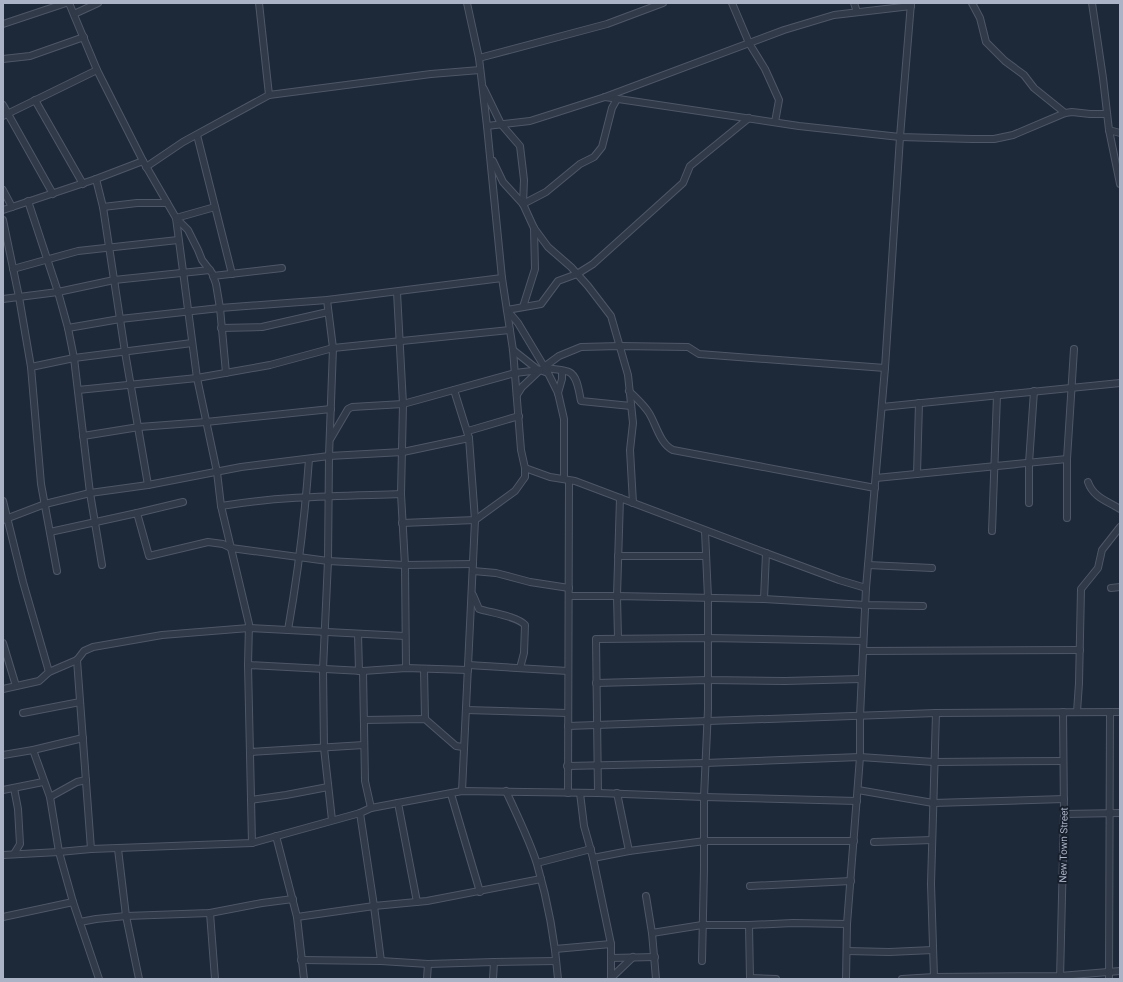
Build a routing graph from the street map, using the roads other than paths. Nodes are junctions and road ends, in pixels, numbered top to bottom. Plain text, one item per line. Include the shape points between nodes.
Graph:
1 (68, 3) edge
2 (98, 3) edge
3 (259, 3) edge
4 (467, 3) edge
5 (663, 3) edge
6 (732, 3) edge
7 (854, 3) edge
8 (972, 3) edge
9 (1092, 3) edge
10 (911, 4) edge
11 (857, 12) junction
12 (74, 14) junction
13 (3, 24) edge
14 (84, 37) junction
15 (749, 43) junction
16 (479, 58) junction
17 (3, 59) edge
18 (97, 70) junction
19 (480, 70) junction
20 (482, 84) junction
21 (269, 95) junction
22 (605, 97) junction
23 (617, 99) junction
24 (35, 100) junction
25 (3, 105) edge
26 (1065, 113) junction
27 (1107, 114) junction
28 (6, 115) edge
29 (749, 118) junction
30 (775, 122) junction
31 (501, 124) junction
32 (487, 126) junction
33 (1109, 130) junction
34 (1120, 133) edge
35 (197, 135) junction
36 (900, 137) junction
37 (491, 155) junction
38 (143, 161) junction
39 (146, 167) junction
40 (96, 179) junction
41 (1120, 183) edge
42 (82, 184) junction
43 (3, 190) edge
44 (53, 194) junction
45 (28, 201) junction
46 (167, 203) junction
47 (523, 204) junction
48 (103, 206) junction
49 (12, 207) junction
50 (215, 207) junction
51 (3, 210) edge
52 (176, 218) junction
53 (3, 220) edge
54 (534, 228) junction
55 (178, 240) junction
56 (108, 248) junction
57 (47, 259) junction
58 (282, 268) dead end
59 (13, 269) junction
60 (210, 270) junction
61 (182, 273) junction
62 (232, 274) junction
63 (577, 274) junction
64 (213, 276) junction
65 (502, 278) junction
66 (114, 280) junction
67 (58, 292) junction
68 (397, 292) junction
69 (19, 297) junction
70 (3, 299) edge
71 (327, 300) junction
72 (523, 307) junction
73 (220, 308) junction
74 (507, 310) junction
75 (188, 312) junction
76 (328, 312) junction
77 (120, 319) junction
78 (68, 328) junction
79 (221, 328) junction
80 (510, 330) junction
81 (400, 340) junction
82 (192, 343) junction
83 (620, 346) junction
84 (333, 348) junction
85 (1074, 349) dead end
86 (513, 350) junction
87 (125, 352) junction
88 (74, 358) junction
89 (30, 367) junction
90 (542, 368) junction
91 (885, 368) junction
92 (562, 371) junction
93 (226, 373) junction
94 (515, 373) junction
95 (197, 378) junction
96 (1120, 383) edge
97 (131, 384) junction
98 (1072, 388) junction
99 (78, 390) junction
100 (454, 390) junction
101 (629, 391) junction
102 (1034, 391) junction
103 (558, 393) junction
104 (517, 395) junction
105 (997, 395) junction
106 (919, 403) junction
107 (403, 404) junction
108 (631, 406) junction
109 (882, 407) junction
110 (331, 410) junction
111 (519, 416) junction
112 (206, 422) junction
113 (139, 427) junction
114 (468, 431) junction
115 (83, 436) junction
116 (469, 438) junction
117 (330, 439) junction
118 (403, 452) junction
119 (329, 456) junction
120 (309, 459) junction
121 (1067, 459) junction
122 (1029, 463) junction
123 (995, 466) junction
124 (525, 468) junction
125 (217, 472) junction
126 (918, 474) junction
127 (876, 478) junction
128 (567, 480) junction
129 (1088, 482) dead end
130 (148, 485) junction
131 (875, 488) junction
132 (90, 493) junction
133 (401, 494) junction
134 (328, 496) junction
135 (306, 497) junction
136 (620, 498) junction
137 (3, 501) edge
138 (183, 502) dead end
139 (633, 503) junction
140 (1029, 503) dead end
141 (45, 504) junction
142 (222, 506) junction
143 (1120, 508) edge
144 (137, 513) junction
145 (1067, 518) dead end
146 (5, 519) edge
147 (475, 520) junction
148 (95, 522) junction
149 (402, 523) junction
150 (1120, 527) edge
151 (705, 531) junction
152 (992, 531) dead end
153 (50, 532) junction
154 (231, 548) junction
155 (766, 553) junction
156 (618, 556) junction
157 (706, 556) junction
158 (299, 557) junction
159 (328, 561) junction
160 (473, 564) junction
161 (102, 565) dead end
162 (405, 565) junction
163 (868, 565) junction
164 (932, 568) dead end
165 (57, 571) dead end
166 (473, 571) junction
167 (1120, 587) edge
168 (569, 588) junction
169 (866, 588) junction
170 (1110, 588) dead end
171 (472, 593) junction
172 (569, 596) junction
173 (617, 596) junction
174 (708, 598) junction
175 (764, 599) junction
176 (866, 605) junction
177 (923, 606) dead end
178 (249, 628) junction
179 (288, 630) junction
180 (326, 632) junction
181 (358, 634) junction
182 (405, 636) junction
183 (618, 638) junction
184 (708, 638) junction
185 (863, 641) junction
186 (3, 643) edge
187 (1080, 650) junction
188 (862, 651) junction
189 (77, 660) junction
190 (248, 664) junction
191 (468, 667) junction
192 (406, 668) junction
193 (520, 668) junction
194 (324, 669) junction
195 (424, 669) junction
196 (361, 671) junction
197 (568, 671) junction
198 (49, 672) junction
199 (861, 679) junction
200 (708, 680) junction
201 (596, 683) junction
202 (16, 686) junction
203 (3, 689) edge
204 (80, 702) junction
205 (466, 710) junction
206 (1063, 712) junction
207 (1078, 712) junction
208 (1110, 712) junction
209 (1120, 712) edge
210 (23, 713) dead end
211 (568, 713) junction
212 (936, 713) junction
213 (860, 716) junction
214 (425, 719) junction
215 (364, 720) junction
216 (707, 722) junction
217 (597, 724) junction
218 (568, 726) junction
219 (83, 738) junction
220 (364, 745) junction
221 (463, 746) junction
222 (324, 748) junction
223 (32, 750) junction
224 (250, 752) junction
225 (3, 755) edge
226 (860, 757) junction
227 (1063, 761) junction
228 (705, 762) junction
229 (934, 762) junction
230 (597, 765) junction
231 (567, 766) junction
232 (86, 780) junction
233 (43, 782) junction
234 (328, 787) junction
235 (14, 788) junction
236 (3, 790) edge
237 (858, 790) junction
238 (462, 791) junction
239 (506, 791) junction
240 (568, 792) junction
241 (580, 793) junction
242 (598, 793) junction
243 (616, 793) junction
244 (451, 794) junction
245 (50, 797) junction
246 (704, 798) junction
247 (1064, 799) junction
248 (251, 800) junction
249 (857, 801) junction
250 (398, 803) junction
251 (933, 803) junction
252 (371, 808) junction
253 (360, 813) junction
254 (1109, 813) junction
255 (1120, 813) edge
256 (1064, 814) junction
257 (332, 820) junction
258 (276, 836) junction
259 (932, 840) junction
260 (704, 841) junction
261 (854, 841) junction
262 (874, 842) dead end
263 (252, 843) junction
264 (91, 849) junction
265 (118, 849) junction
266 (591, 849) junction
267 (629, 851) junction
268 (59, 852) junction
269 (3, 854) edge
270 (14, 854) junction
271 (593, 858) junction
272 (537, 863) junction
273 (541, 879) junction
274 (851, 881) junction
275 (750, 886) dead end
276 (480, 892) junction
277 (646, 896) dead end
278 (293, 899) junction
279 (73, 902) junction
280 (417, 902) junction
281 (374, 906) junction
282 (210, 912) junction
283 (126, 916) junction
284 (3, 917) edge
285 (297, 917) junction
286 (80, 922) junction
287 (847, 924) junction
288 (702, 925) junction
289 (749, 925) junction
290 (652, 933) junction
291 (611, 944) junction
292 (555, 949) junction
293 (933, 950) junction
294 (847, 951) junction
295 (633, 957) junction
296 (655, 957) junction
297 (611, 958) junction
298 (302, 960) junction
299 (381, 961) junction
300 (556, 961) junction
301 (702, 961) dead end
302 (494, 962) junction
303 (428, 964) junction
304 (1120, 971) edge
305 (1109, 972) junction
306 (934, 977) junction
307 (750, 978) edge
308 (987, 978) edge
309 (1060, 978) edge
310 (99, 979) edge
311 (139, 979) edge
312 (215, 979) edge
313 (304, 979) edge
314 (427, 979) edge
315 (493, 979) edge
316 (558, 979) edge
317 (610, 979) edge
318 (656, 979) edge
319 (776, 979) edge
320 (846, 979) edge
321 (902, 979) edge
322 (1109, 979) edge

1 - 12 street
1 - 13 street
2 - 12 street
3 - 21 street
4 - 16 street
5 - 16 street via 606,24
6 - 15 street
7 - 11 street
8 - 26 street via 980,18 986,42 1024,75 1034,88
9 - 27 street
10 - 11 street
10 - 36 street
11 - 15 street via 784,30
12 - 14 street
14 - 17 street via 30,56
14 - 18 street
15 - 22 street
15 - 30 street via 765,69 779,100
16 - 19 street
18 - 24 street
18 - 38 street
19 - 20 street
19 - 21 street
20 - 31 street
20 - 32 street
21 - 35 street
22 - 23 street
22 - 31 street via 530,120
23 - 29 street
23 - 47 street via 612,108 602,146 594,158 580,164 546,192
24 - 28 street
24 - 42 street
25 - 28 street
26 - 27 street
26 - 36 street via 1013,135 994,138
27 - 33 street
28 - 44 street
29 - 30 street
29 - 63 street via 690,166 683,183 593,264
30 - 36 street
31 - 32 street
31 - 47 street via 520,146 524,180
32 - 37 street
33 - 34 street
33 - 41 street
35 - 39 street
35 - 50 street
36 - 91 street
37 - 47 street via 503,182
37 - 65 street
38 - 39 street
38 - 40 street
39 - 46 street
40 - 42 street
40 - 48 street
42 - 44 street
43 - 49 street
44 - 45 street
45 - 49 street
45 - 57 street
46 - 48 street
46 - 52 street
47 - 54 street
48 - 56 street
49 - 51 street
50 - 52 street
50 - 62 street
52 - 55 street
52 - 60 street via 188,230 202,260
53 - 59 street
54 - 63 street via 548,247
54 - 72 street via 535,269
55 - 56 street
55 - 61 street
56 - 57 street via 78,251
56 - 66 street
57 - 59 street
57 - 67 street
58 - 62 street
59 - 69 street
60 - 61 street
60 - 64 street
61 - 66 street
61 - 75 street
62 - 64 street
63 - 72 street via 558,282 541,304
63 - 83 street via 611,316
64 - 73 street
65 - 68 street
65 - 74 street
66 - 67 street
66 - 77 street
67 - 69 street
67 - 78 street
68 - 71 street
68 - 81 street
69 - 70 street
69 - 89 street
71 - 73 street
71 - 76 street
72 - 74 street
73 - 75 street
73 - 79 street
74 - 80 street
74 - 90 street via 518,323
75 - 77 street
75 - 82 street
76 - 79 street via 262,327
76 - 84 street
77 - 78 street
77 - 87 street
78 - 88 street
79 - 93 street
80 - 81 street
80 - 86 street
81 - 84 street
81 - 107 street
82 - 87 street
82 - 95 street
83 - 90 street via 581,347 559,356
83 - 91 street via 688,347 699,354
83 - 101 street via 628,375
84 - 93 street via 270,365
84 - 110 street
85 - 98 street
86 - 90 street via 537,369
86 - 94 street
87 - 88 street
87 - 97 street
88 - 89 street
88 - 99 street
89 - 141 street
90 - 92 street
90 - 94 street
90 - 103 street via 548,373
90 - 104 street
91 - 109 street
92 - 103 street
92 - 108 street via 570,372 575,378 580,401
93 - 95 street
94 - 100 street
94 - 104 street
95 - 97 street
95 - 112 street
96 - 98 street
97 - 99 street
97 - 113 street
98 - 102 street
98 - 121 street
99 - 115 street
100 - 107 street
100 - 114 street
101 - 108 street
101 - 131 street via 648,412 668,448 673,450
102 - 105 street
102 - 122 street
103 - 128 street via 564,419
104 - 111 street
105 - 106 street
105 - 123 street
106 - 109 street
106 - 126 street
107 - 117 street via 352,407
107 - 118 street
108 - 139 street
109 - 127 street
110 - 112 street
110 - 117 street
111 - 114 street
111 - 124 street
112 - 113 street
112 - 125 street
113 - 115 street
113 - 130 street
114 - 116 street
115 - 132 street
116 - 118 street
116 - 147 street
117 - 119 street
118 - 119 street
118 - 133 street
119 - 120 street
119 - 134 street
120 - 125 street
120 - 135 street
121 - 122 street
121 - 145 street
122 - 123 street
122 - 140 street
123 - 126 street
123 - 152 street
124 - 128 street
124 - 147 street via 525,477 515,491
125 - 130 street
125 - 142 street
126 - 127 street
127 - 131 street
128 - 136 street
128 - 168 street
129 - 143 street via 1098,497
130 - 132 street
131 - 163 street
132 - 141 street
132 - 148 street
133 - 134 street
133 - 149 street
134 - 135 street
134 - 159 street
135 - 142 street
135 - 158 street
136 - 139 street
136 - 156 street
137 - 146 street
138 - 144 street
139 - 151 street
141 - 146 street
141 - 153 street
142 - 154 street
144 - 148 street
144 - 154 street via 149,556 208,542
146 - 198 street
147 - 149 street
147 - 160 street
148 - 153 street
148 - 161 street
149 - 162 street
150 - 187 street via 1102,550 1098,568 1081,589
151 - 155 street
151 - 157 street
153 - 165 street
154 - 158 street
154 - 178 street
155 - 169 street
155 - 175 street
156 - 157 street
156 - 173 street
157 - 174 street
158 - 159 street
158 - 179 street
159 - 162 street
159 - 180 street
160 - 162 street
160 - 166 street
162 - 182 street
163 - 164 street
163 - 169 street
166 - 168 street via 496,573
166 - 171 street
167 - 170 street
168 - 172 street
169 - 176 street
171 - 191 street
171 - 193 street via 479,609 507,616 525,625 524,653
172 - 173 street
172 - 197 street
173 - 174 street
173 - 183 street
174 - 175 street
174 - 184 street
175 - 176 street
176 - 177 street
176 - 185 street
178 - 179 street
178 - 189 street via 162,635 93,647 84,651
178 - 190 street
179 - 180 street
180 - 181 street
180 - 194 street
181 - 182 street
181 - 196 street
182 - 192 street
183 - 184 street
183 - 201 street via 596,639
184 - 185 street
184 - 200 street
185 - 188 street
186 - 202 street
187 - 188 street
187 - 207 street
188 - 199 street
189 - 198 street
189 - 204 street
190 - 194 street
190 - 224 street
191 - 193 street
191 - 195 street
191 - 205 street
192 - 195 street
192 - 196 street
193 - 197 street
194 - 196 street
194 - 222 street
195 - 214 street
196 - 215 street
197 - 211 street
198 - 202 street via 39,681
199 - 200 street
199 - 213 street
200 - 201 street
200 - 216 street
201 - 217 street
202 - 203 street
204 - 210 street
204 - 219 street
205 - 211 street
205 - 221 street
206 - 207 street
206 - 212 street
206 - 227 street, New Town Street
207 - 208 street
208 - 209 street
208 - 254 street
211 - 218 street
212 - 213 street
212 - 229 street
213 - 216 street
213 - 226 street
214 - 215 street
214 - 221 street via 456,746
215 - 220 street
216 - 217 street
216 - 228 street
217 - 218 street
217 - 230 street
218 - 231 street
219 - 223 street
219 - 232 street
220 - 222 street
220 - 252 street via 365,781
221 - 238 street
222 - 224 street
222 - 234 street
223 - 225 street
223 - 233 street
224 - 248 street
226 - 228 street
226 - 229 street
226 - 237 street
227 - 229 street
227 - 247 street, New Town Street
228 - 230 street
228 - 246 street
229 - 251 street
230 - 231 street
230 - 242 street
231 - 240 street
232 - 245 street via 77,782
232 - 264 street
233 - 235 street
233 - 245 street
234 - 248 street
234 - 257 street
235 - 236 street
235 - 270 street via 20,844
237 - 249 street
237 - 251 street
238 - 239 street
238 - 244 street
239 - 240 street
239 - 272 street
240 - 241 street
241 - 242 street
241 - 266 street via 584,826
242 - 243 street
243 - 246 street
243 - 267 street
244 - 250 street
244 - 276 street
245 - 268 street
246 - 249 street
246 - 260 street
247 - 251 street
247 - 256 street, New Town Street
248 - 263 street
249 - 261 street
250 - 252 street
250 - 280 street
251 - 259 street
252 - 253 street
253 - 257 street
253 - 281 street
254 - 255 street
254 - 256 street
254 - 305 street
256 - 309 street, New Town Street
257 - 258 street
258 - 263 street
258 - 278 street
259 - 262 street
259 - 293 street
260 - 261 street
260 - 267 street
260 - 288 street
261 - 274 street
263 - 265 street
264 - 265 street
264 - 268 street
265 - 283 street
266 - 271 street
266 - 272 street
267 - 271 street
268 - 270 street
268 - 279 street
269 - 270 street
271 - 291 street
272 - 273 street
273 - 276 street
273 - 292 street
274 - 275 street
274 - 287 street
276 - 280 street
277 - 290 street
278 - 282 street
278 - 285 street
279 - 284 street
279 - 286 street
280 - 281 street
281 - 285 street
281 - 299 street
282 - 283 street
282 - 312 street
283 - 286 street
283 - 311 street
285 - 298 street
286 - 310 street
287 - 289 street
287 - 294 street
288 - 289 street
288 - 290 street
288 - 301 street
289 - 307 street
290 - 296 street
291 - 292 street
291 - 297 street
292 - 300 street
293 - 294 street
293 - 306 street
294 - 320 street
295 - 296 street
295 - 297 street
295 - 317 street
296 - 318 street
297 - 317 street
298 - 299 street
298 - 313 street
299 - 303 street
300 - 302 street
300 - 316 street
302 - 303 street
302 - 315 street
303 - 314 street
304 - 305 street
305 - 309 street
305 - 322 street
306 - 308 street
306 - 321 street
307 - 319 street
308 - 309 street

